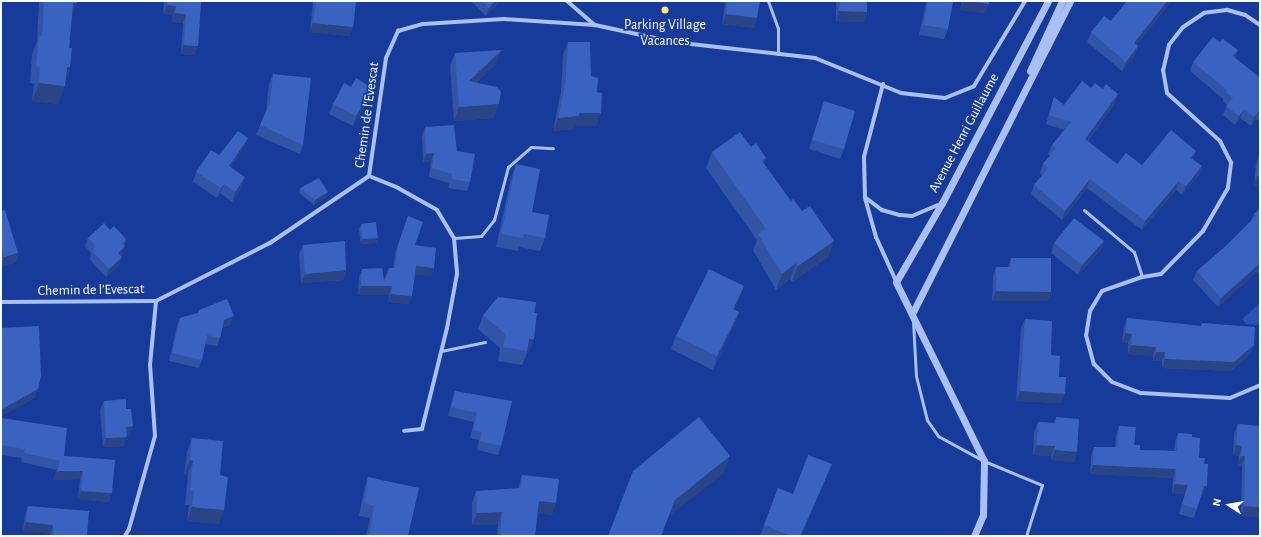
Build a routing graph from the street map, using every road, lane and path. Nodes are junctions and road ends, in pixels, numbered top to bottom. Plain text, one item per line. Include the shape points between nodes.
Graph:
1 (567, 1) edge
2 (768, 1) edge
3 (1025, 1) edge
4 (1048, 1) edge
5 (1062, 1) edge
6 (1070, 1) edge
7 (595, 25) junction
8 (1260, 25) edge
9 (778, 54) junction
10 (883, 84) junction
11 (1018, 103) junction
12 (554, 148) dead end
13 (369, 176) junction
14 (865, 198) junction
15 (942, 203) junction
16 (1084, 210) dead end
17 (454, 238) junction
18 (1142, 277) junction
19 (896, 282) junction
20 (156, 301) junction
21 (1, 302) edge
22 (912, 312) junction
23 (485, 342) dead end
24 (441, 351) junction
25 (1260, 386) edge
26 (404, 430) dead end
27 (984, 461) junction
28 (125, 536) edge
29 (974, 536) edge
30 (1026, 536) edge

1 - 7 street
2 - 9 lane via 778,28
3 - 10 street, Avenue Henri Guillaume via 974,86 945,98 901,93
4 - 15 street, Avenue Henri Guillaume
5 - 11 street via 1040,46
6 - 11 street
7 - 9 street, Chemin de l'Evescat via 673,42
7 - 13 street, Chemin de l'Evescat via 504,19 423,24 398,31 386,58
8 - 18 street via 1244,15 1227,10 1204,13 1183,27 1169,44 1163,70 1167,93 1220,141 1231,163 1228,188 1203,231 1161,274
9 - 10 street, Chemin de l'Evescat via 815,58
10 - 14 street via 864,157
11 - 22 street
12 - 17 lane via 531,147 508,167 494,220 481,236
13 - 17 street via 398,188 437,210
13 - 20 street, Chemin de l'Evescat via 270,243
14 - 15 street, Avenue Henri Guillaume via 882,210 912,216
14 - 19 street via 876,237
15 - 19 street
16 - 18 lane via 1134,252
17 - 24 street via 457,274
18 - 25 street via 1102,292 1090,311 1086,335 1094,364 1112,382 1141,393 1230,398
19 - 22 street
20 - 21 street, Chemin de l'Evescat
20 - 28 street via 150,365 155,436
22 - 27 street
22 - 27 lane via 916,376 927,420 938,436
23 - 24 lane
24 - 26 street via 422,429
27 - 29 street via 983,515
27 - 30 lane via 1042,485

